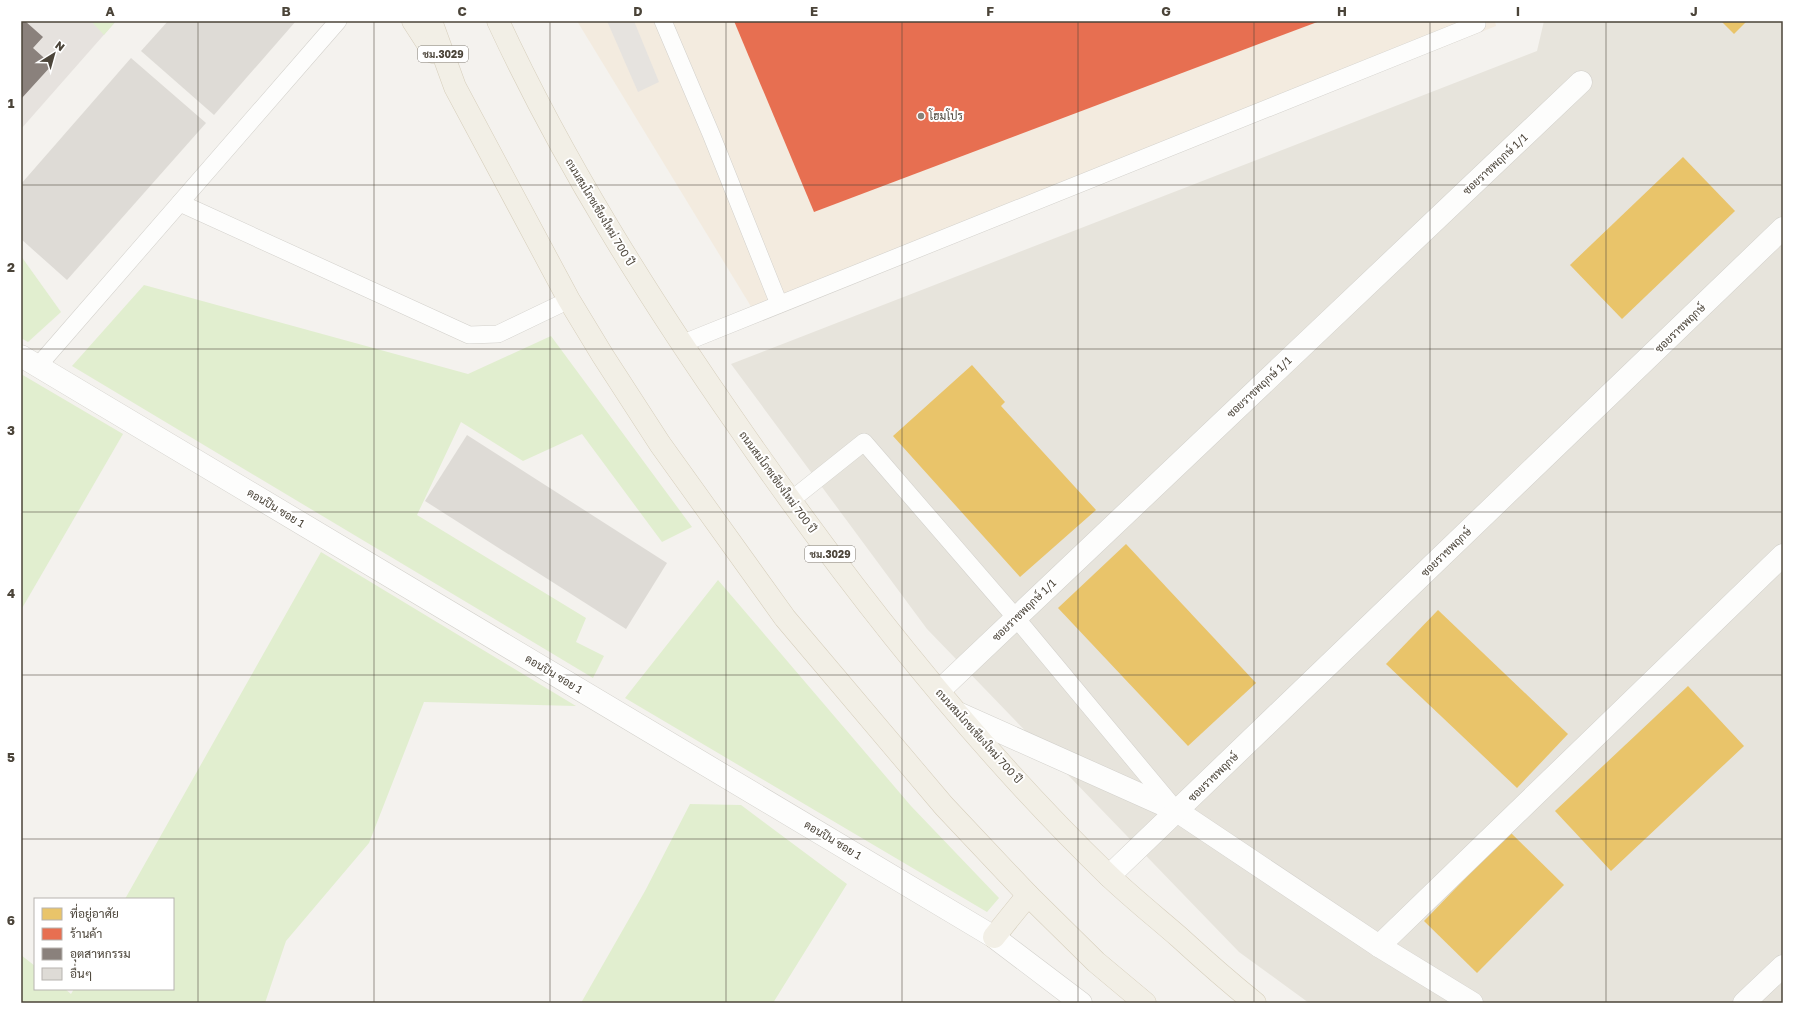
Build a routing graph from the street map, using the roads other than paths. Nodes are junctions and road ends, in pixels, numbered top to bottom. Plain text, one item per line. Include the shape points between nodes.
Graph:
1 (338, 21) edge
2 (413, 21) edge
3 (431, 21) edge
4 (663, 21) edge
5 (1476, 21) edge
6 (500, 24) edge
7 (1580, 82) dead end
8 (455, 87) junction
9 (180, 203) junction
10 (1783, 228) edge
11 (569, 300) junction
12 (779, 304) junction
13 (681, 344) junction
14 (30, 361) edge
15 (790, 501) junction
16 (1783, 555) edge
17 (1016, 618) junction
18 (939, 691) junction
19 (958, 713) junction
20 (1177, 811) junction
21 (1109, 876) junction
22 (1028, 896) junction
23 (994, 937) junction
24 (1379, 946) junction
25 (1783, 966) edge
26 (1080, 1003) edge
27 (1145, 1003) edge
28 (1255, 1003) edge
29 (1472, 1003) edge
30 (1744, 1003) edge

1 - 9 lane
2 - 8 main road
3 - 8 main road, ชม.3029
4 - 12 lane
5 - 12 lane via 1477,24
6 - 13 main road, ถนนสมโภชเชียงใหม่ 700 ปี / ชม.3029 via 568,160
7 - 17 street, ซอยราชพฤกษ์ 1/1
8 - 11 main road, ชม.3029
9 - 11 lane via 469,335 498,334
9 - 14 lane
10 - 20 street, ซอยราชพฤกษ์
11 - 22 main road, ชม.3029 via 660,444 785,618 944,806
12 - 13 lane
13 - 15 main road, ถนนสมโภชเชียงใหม่ 700 ปี / ชม.3029
14 - 23 street, ดอนปิน ซอย 1
15 - 17 lane via 864,442
15 - 18 main road, ถนนสมโภชเชียงใหม่ 700 ปี / ชม.3029
16 - 24 street
17 - 18 street, ซอยราชพฤกษ์ 1/1
17 - 20 lane
18 - 19 main road, ถนนสมโภชเชียงใหม่ 700 ปี / ชม.3029
19 - 20 street
19 - 21 main road, ถนนสมโภชเชียงใหม่ 700 ปี / ชม.3029
20 - 21 street, ซอยราชพฤกษ์
20 - 24 street
21 - 28 main road, ถนนสมโภชเชียงใหม่ 700 ปี / ชม.3029
22 - 23 main road
22 - 27 main road, ชม.3029 via 1096,962
23 - 26 street, ดอนปิน ซอย 1
24 - 29 street
25 - 30 street

